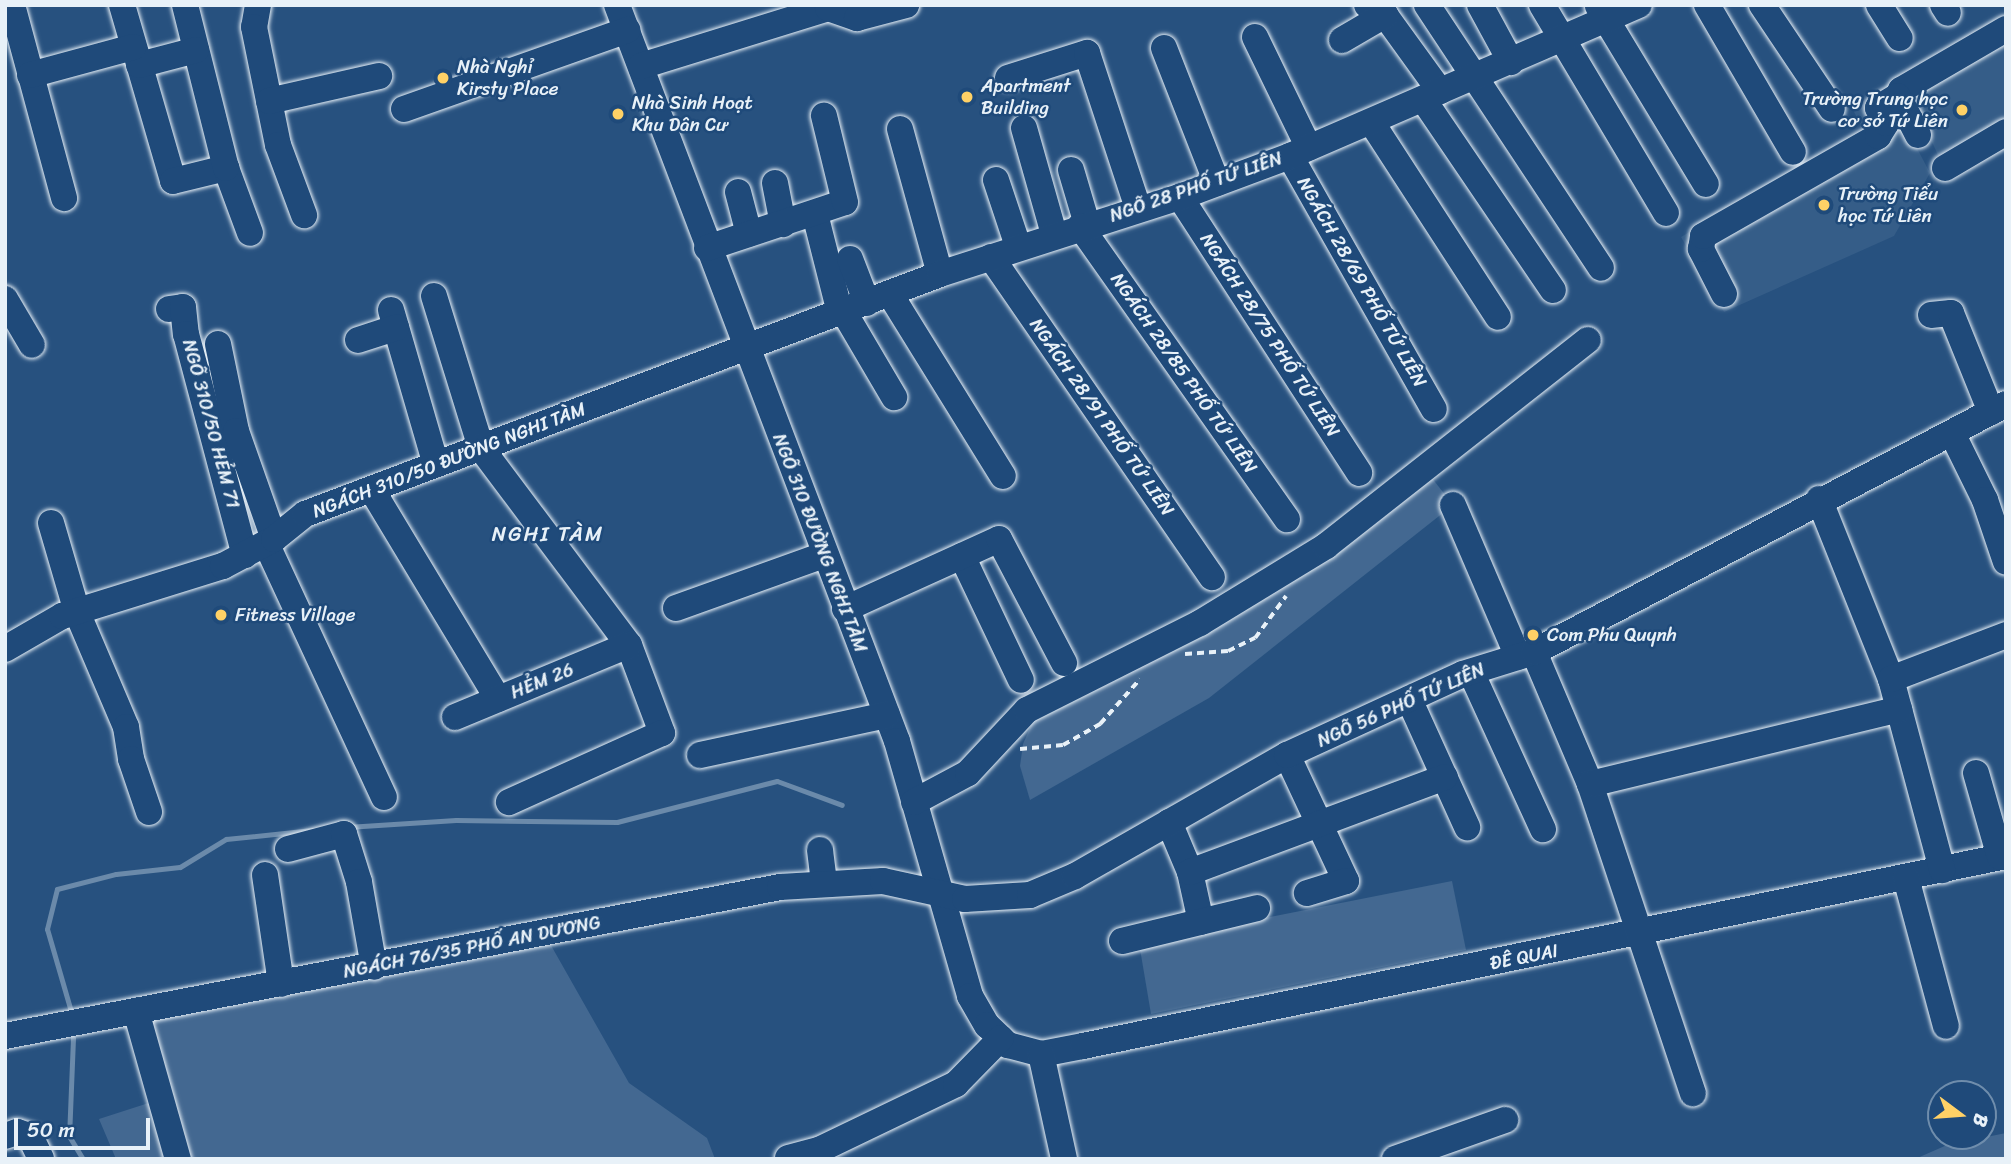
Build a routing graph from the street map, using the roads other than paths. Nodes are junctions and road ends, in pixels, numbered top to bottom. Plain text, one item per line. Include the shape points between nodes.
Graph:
1 (122, 5) edge
2 (186, 5) edge
3 (258, 5) edge
4 (617, 5) edge
5 (906, 5) edge
6 (1427, 5) edge
7 (1480, 5) edge
8 (1542, 5) edge
9 (1639, 5) edge
10 (1707, 5) edge
11 (1762, 5) edge
12 (1879, 5) edge
13 (828, 7) edge
14 (1376, 10) edge
15 (1602, 13) edge
16 (11, 14) edge
17 (2006, 29) edge
18 (627, 30) junction
19 (1255, 37) dead end
20 (1900, 38) dead end
21 (1342, 40) dead end
22 (1562, 40) junction
23 (1164, 48) dead end
24 (196, 50) junction
25 (136, 56) junction
26 (1511, 62) junction
27 (641, 66) junction
28 (30, 75) junction
29 (379, 75) dead end
30 (1472, 77) junction
31 (1008, 78) dead end
32 (1431, 95) junction
33 (1898, 96) junction
34 (269, 102) junction
35 (404, 109) dead end
36 (1832, 109) dead end
37 (824, 116) dead end
38 (1372, 123) junction
39 (1024, 128) dead end
40 (900, 129) dead end
41 (2006, 132) edge
42 (1918, 135) dead end
43 (1299, 152) junction
44 (1793, 152) dead end
45 (226, 168) junction
46 (1945, 168) dead end
47 (1071, 170) dead end
48 (996, 180) dead end
49 (775, 183) dead end
50 (1217, 183) junction
51 (1706, 184) dead end
52 (738, 192) dead end
53 (1180, 197) junction
54 (64, 198) dead end
55 (1139, 208) junction
56 (1666, 213) dead end
57 (815, 214) junction
58 (304, 215) dead end
59 (783, 224) junction
60 (1084, 225) junction
61 (250, 233) dead end
62 (749, 234) junction
63 (1054, 234) junction
64 (1018, 246) junction
65 (707, 248) junction
66 (991, 257) junction
67 (850, 259) dead end
68 (1601, 268) dead end
69 (940, 274) junction
70 (1553, 290) dead end
71 (1724, 294) dead end
72 (434, 296) dead end
73 (5, 299) edge
74 (860, 306) junction
75 (169, 309) dead end
76 (1931, 315) dead end
77 (1498, 317) dead end
78 (358, 340) dead end
79 (1588, 340) dead end
80 (218, 344) dead end
81 (33, 345) dead end
82 (745, 346) junction
83 (894, 397) dead end
84 (1998, 408) edge
85 (1434, 409) dead end
86 (1952, 433) junction
87 (481, 448) junction
88 (436, 465) junction
89 (1359, 473) dead end
90 (1003, 476) dead end
91 (372, 490) junction
92 (1995, 495) edge
93 (1819, 499) junction
94 (1453, 505) dead end
95 (1287, 519) dead end
96 (51, 523) dead end
97 (262, 546) junction
98 (824, 555) junction
99 (962, 556) junction
100 (2006, 562) edge
101 (1212, 577) dead end
102 (676, 608) dead end
103 (845, 609) junction
104 (77, 612) junction
105 (2006, 635) edge
106 (629, 645) junction
107 (5, 649) edge
108 (1526, 654) junction
109 (1064, 663) dead end
110 (1471, 672) junction
111 (1891, 679) junction
112 (1021, 680) dead end
113 (498, 699) junction
114 (1409, 699) junction
115 (1899, 709) junction
116 (887, 715) junction
117 (456, 717) dead end
118 (700, 755) dead end
119 (1287, 755) junction
120 (1976, 773) dead end
121 (1445, 777) junction
122 (1590, 784) junction
123 (384, 797) dead end
124 (509, 802) dead end
125 (914, 802) junction
126 (149, 812) dead end
127 (1169, 822) junction
128 (1318, 825) junction
129 (1467, 827) dead end
130 (1543, 829) dead end
131 (288, 849) dead end
132 (820, 850) dead end
133 (2003, 856) edge
134 (1942, 870) junction
135 (1190, 872) junction
136 (265, 875) dead end
137 (1906, 877) junction
138 (824, 884) junction
139 (1307, 893) dead end
140 (940, 894) junction
141 (1257, 908) dead end
142 (1201, 922) junction
143 (1643, 933) junction
144 (1122, 941) dead end
145 (374, 967) junction
146 (281, 984) junction
147 (136, 1011) junction
148 (1946, 1026) dead end
149 (5, 1036) edge
150 (1001, 1038) junction
151 (1041, 1054) junction
152 (1693, 1093) dead end
153 (1504, 1120) dead end
154 (5, 1136) edge
155 (788, 1158) edge
156 (41, 1159) edge
157 (178, 1159) edge
158 (1064, 1159) edge
159 (1395, 1159) edge

1 - 25 street
2 - 24 street
3 - 34 street via 254,27
4 - 18 street, NGÕ 310 ĐƯỜNG NGHI TÀM
5 - 13 street via 857,18
6 - 30 street
7 - 26 street
8 - 22 street
9 - 15 street, NGÕ 28 PHỐ TỨ LIÊN
10 - 44 street
11 - 36 street
12 - 20 street
13 - 27 street
14 - 21 street
14 - 32 street
15 - 22 street, NGÕ 28 PHỐ TỨ LIÊN
15 - 51 street
16 - 28 street
17 - 33 street via 1914,81
18 - 27 street, NGÕ 310 ĐƯỜNG NGHI TÀM
18 - 35 street
19 - 43 street, NGÁCH 28/69 PHỐ TỨ LIÊN
22 - 26 street, NGÕ 28 PHỐ TỨ LIÊN
22 - 56 street
23 - 50 street
24 - 25 street
24 - 45 street
25 - 28 street
25 - 45 street via 173,181
26 - 30 street, NGÕ 28 PHỐ TỨ LIÊN
27 - 65 street, NGÕ 310 ĐƯỜNG NGHI TÀM
28 - 54 street
29 - 34 street
30 - 32 street, NGÕ 28 PHỐ TỨ LIÊN
30 - 68 street
31 - 55 street via 1087,53
32 - 38 street, NGÕ 28 PHỐ TỨ LIÊN
32 - 70 street
33 - 42 street
33 - 71 street via 1878,108 1886,123 1878,136 1703,236 1701,249
34 - 58 street via 278,145
37 - 57 street via 845,202
38 - 43 street, NGÕ 28 PHỐ TỨ LIÊN
38 - 77 street
39 - 63 street
40 - 69 street
41 - 46 street
43 - 50 street, NGÕ 28 PHỐ TỨ LIÊN
43 - 85 street, NGÁCH 28/69 PHỐ TỨ LIÊN
45 - 61 street
47 - 60 street, NGÁCH 28/85 PHỐ TỨ LIÊN
48 - 64 street
49 - 59 street
50 - 53 street, NGÕ 28 PHỐ TỨ LIÊN
52 - 62 street
53 - 55 street, NGÕ 28 PHỐ TỨ LIÊN
53 - 89 street, NGÁCH 28/75 PHỐ TỨ LIÊN
55 - 60 street, NGÕ 28 PHỐ TỨ LIÊN
57 - 59 street
57 - 74 street
59 - 62 street
60 - 63 street, NGÕ 28 PHỐ TỨ LIÊN
60 - 95 street, NGÁCH 28/85 PHỐ TỨ LIÊN
62 - 65 street
63 - 64 street, NGÕ 28 PHỐ TỨ LIÊN
64 - 66 street, NGÕ 28 PHỐ TỨ LIÊN
65 - 82 street, NGÕ 310 ĐƯỜNG NGHI TÀM
66 - 69 street, NGÕ 28 PHỐ TỨ LIÊN
66 - 101 street, NGÁCH 28/91 PHỐ TỨ LIÊN
67 - 74 street
69 - 74 street, NGÕ 28 PHỐ TỨ LIÊN
72 - 87 street
73 - 81 street
74 - 82 street, NGÕ 28 PHỐ TỨ LIÊN
74 - 83 street
74 - 90 street
75 - 97 street, NGÕ 310/50 HẺM 71 via 183,307 186,334
76 - 84 street via 1951,313
78 - 88 street via 393,319
79 - 125 street via 1326,546 1188,630 1027,710 968,773
80 - 97 street
82 - 87 street, NGÁCH 310/50 ĐƯỜNG NGHI TÀM
82 - 98 street, NGÕ 310 ĐƯỜNG NGHI TÀM
84 - 86 street, NGÕ 56 PHỐ TỨ LIÊN
86 - 92 street
86 - 93 street, NGÕ 56 PHỐ TỨ LIÊN
87 - 88 street, NGÁCH 310/50 ĐƯỜNG NGHI TÀM
87 - 106 street
88 - 91 street, NGÁCH 310/50 ĐƯỜNG NGHI TÀM
91 - 97 street, NGÁCH 310/50 ĐƯỜNG NGHI TÀM via 305,514
91 - 113 street
92 - 100 street
93 - 108 street, NGÕ 56 PHỐ TỨ LIÊN
93 - 111 street
94 - 108 street
96 - 104 street
97 - 104 street, NGÁCH 310/50 ĐƯỜNG NGHI TÀM via 211,571
97 - 123 street
98 - 102 street
98 - 103 street, NGÕ 310 ĐƯỜNG NGHI TÀM
99 - 103 street
99 - 109 street via 999,539
99 - 112 street
103 - 116 street, NGÕ 310 ĐƯỜNG NGHI TÀM
104 - 107 street, NGÁCH 310/50 ĐƯỜNG NGHI TÀM
104 - 126 street via 127,727 131,759
105 - 111 street
106 - 113 street, HẺM 26
106 - 124 street via 662,733
108 - 110 street, NGÕ 56 PHỐ TỨ LIÊN
108 - 122 street
110 - 114 street, NGÕ 56 PHỐ TỨ LIÊN
110 - 130 street
111 - 115 street
113 - 117 street, HẺM 26
114 - 119 street, NGÕ 56 PHỐ TỨ LIÊN
114 - 121 street
115 - 122 street
115 - 134 street
116 - 118 street
116 - 125 street, NGÕ 310 ĐƯỜNG NGHI TÀM
119 - 127 street, NGÕ 56 PHỐ TỨ LIÊN
119 - 128 street
120 - 133 street
121 - 128 street
121 - 129 street
122 - 143 street
125 - 140 street, NGÕ 310 ĐƯỜNG NGHI TÀM
127 - 135 street
127 - 140 street, NGÕ 56 PHỐ TỨ LIÊN via 1075,876 1030,895 965,899
128 - 135 street
128 - 139 street via 1346,881
131 - 145 street via 344,834 359,883
132 - 138 street
133 - 134 street, ĐÊ QUAI
134 - 137 street, ĐÊ QUAI
135 - 142 street
136 - 146 street
137 - 143 street, ĐÊ QUAI
137 - 148 street
138 - 140 street, NGÁCH 76/35 PHỐ AN DƯƠNG via 883,881
138 - 145 street, NGÁCH 76/35 PHỐ AN DƯƠNG via 719,897
140 - 150 street, NGÕ 310 ĐƯỜNG NGHI TÀM via 970,996 987,1025
141 - 142 street
142 - 144 street
143 - 151 street, ĐÊ QUAI
143 - 152 street
145 - 146 street, NGÁCH 76/35 PHỐ AN DƯƠNG
146 - 147 street, NGÁCH 76/35 PHỐ AN DƯƠNG
147 - 149 street, NGÁCH 76/35 PHỐ AN DƯƠNG
147 - 157 street
150 - 151 street, NGÕ 310 ĐƯỜNG NGHI TÀM via 1008,1045
150 - 155 street via 957,1084 821,1149
151 - 158 street
153 - 159 street
154 - 156 street via 17,1132 30,1136

